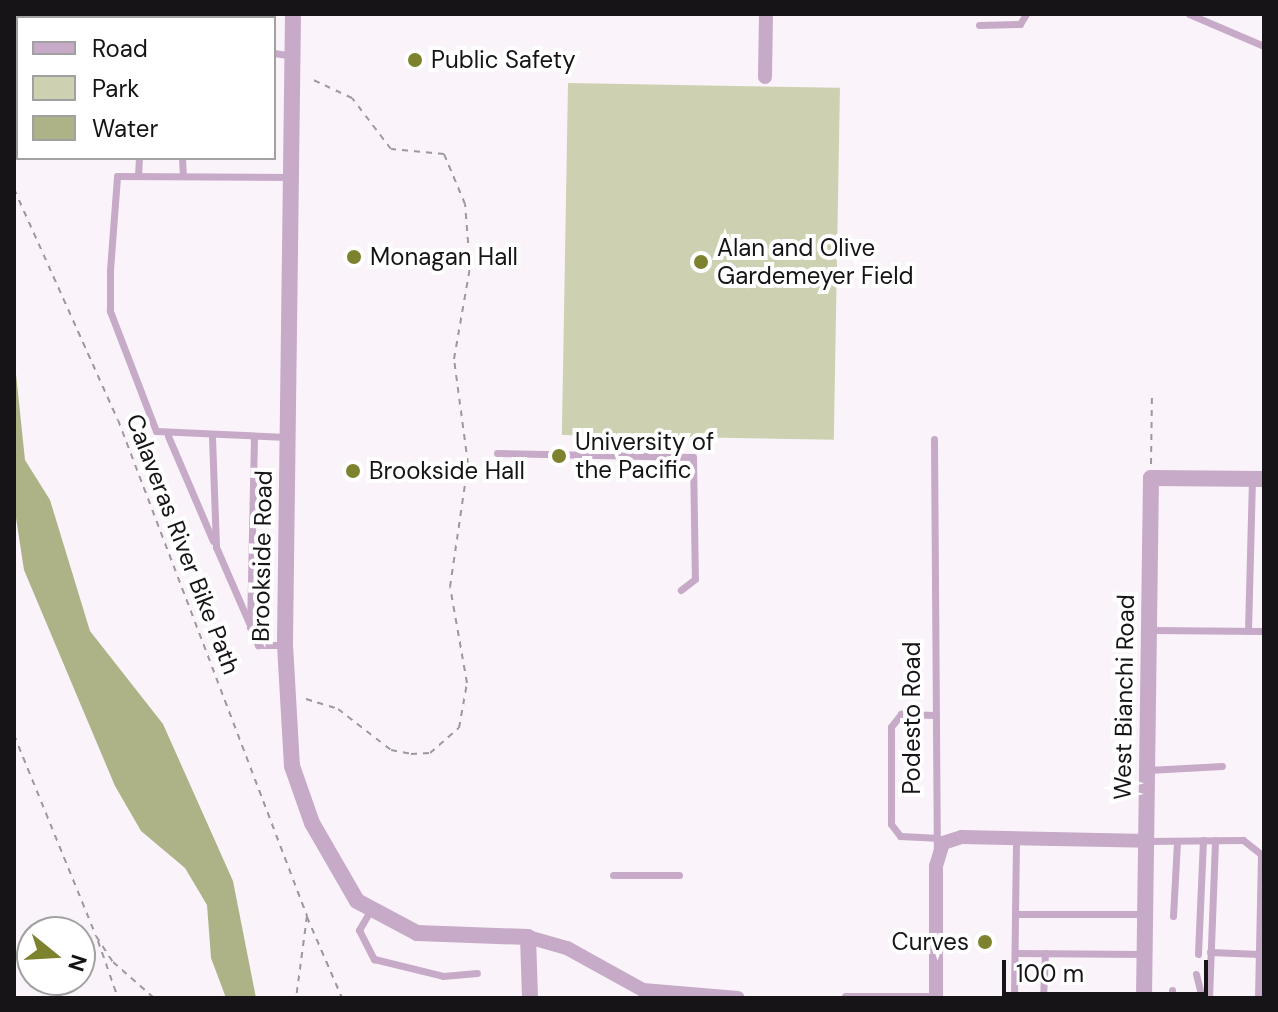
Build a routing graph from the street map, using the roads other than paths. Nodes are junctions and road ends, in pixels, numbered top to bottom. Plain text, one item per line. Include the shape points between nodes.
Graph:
1 (293, 14) edge
2 (766, 14) edge
3 (1026, 14) edge
4 (1189, 14) edge
5 (979, 25) dead end
6 (1264, 46) edge
7 (276, 53) edge
8 (292, 56) junction
9 (765, 77) dead end
10 (139, 160) edge
11 (182, 160) edge
12 (138, 176) junction
13 (183, 176) junction
14 (291, 177) junction
15 (168, 436) junction
16 (212, 437) junction
17 (254, 437) junction
18 (287, 437) junction
19 (934, 439) dead end
20 (497, 453) dead end
21 (1258, 478) edge
22 (216, 547) junction
23 (681, 590) dead end
24 (250, 627) junction
25 (1149, 630) junction
26 (1248, 631) junction
27 (1264, 631) edge
28 (285, 645) junction
29 (934, 715) junction
30 (1222, 766) dead end
31 (1148, 770) junction
32 (1016, 838) junction
33 (1203, 840) junction
34 (1215, 840) junction
35 (1147, 841) junction
36 (1177, 841) junction
37 (936, 845) junction
38 (613, 875) dead end
39 (679, 875) dead end
40 (370, 911) junction
41 (1015, 914) junction
42 (1146, 914) junction
43 (1173, 916) dead end
44 (528, 937) junction
45 (1210, 952) junction
46 (1015, 953) junction
47 (1045, 953) junction
48 (1145, 954) junction
49 (1198, 954) dead end
50 (1260, 954) junction
51 (477, 973) dead end
52 (1196, 974) dead end
53 (845, 996) edge
54 (936, 997) edge
55 (530, 998) edge
56 (738, 998) edge
57 (1014, 998) edge
58 (1043, 998) edge
59 (1144, 998) edge
60 (1202, 998) edge
61 (1209, 998) edge
62 (1258, 998) edge

1 - 8 street, Brookside Road
2 - 9 street
3 - 5 lane via 1020,24
4 - 6 lane
7 - 8 lane
8 - 14 street, Brookside Road
10 - 12 lane
11 - 13 lane
12 - 13 lane
12 - 15 lane via 117,176 112,184 110,311 156,431
13 - 14 lane
14 - 18 street, Brookside Road
15 - 16 lane
15 - 22 lane
16 - 17 lane
16 - 22 lane
17 - 18 lane
17 - 24 lane
18 - 28 street, Brookside Road
19 - 29 lane, Podesto Road
20 - 23 lane via 693,457 695,579
21 - 25 street, West Bianchi Road via 1151,478
21 - 26 lane
22 - 24 lane
24 - 28 lane via 258,645
25 - 26 lane
25 - 31 street, West Bianchi Road
26 - 27 lane
28 - 40 street, Brookside Road via 292,766 312,823 346,889
29 - 37 lane, Podesto Road
29 - 37 lane via 901,714 891,727 891,824 900,836
30 - 31 lane
31 - 35 street, West Bianchi Road
32 - 35 street
32 - 37 street via 951,839
32 - 41 lane
33 - 34 lane
33 - 36 lane
33 - 49 lane
34 - 45 lane
34 - 50 lane via 1243,840 1261,854
35 - 36 lane
35 - 42 street, West Bianchi Road
36 - 43 lane
37 - 54 street, Podesto Road
38 - 39 lane
40 - 44 street, Brookside Road via 431,936
40 - 51 lane via 359,930 374,959 443,976
41 - 42 lane
41 - 46 lane
42 - 48 street, West Bianchi Road
44 - 55 street
44 - 56 street, Brookside Road via 567,948 643,990
45 - 50 lane
45 - 61 lane
46 - 47 lane
46 - 57 lane
47 - 48 lane
47 - 58 lane
48 - 59 street, West Bianchi Road
50 - 62 lane
52 - 60 lane
53 - 54 lane

